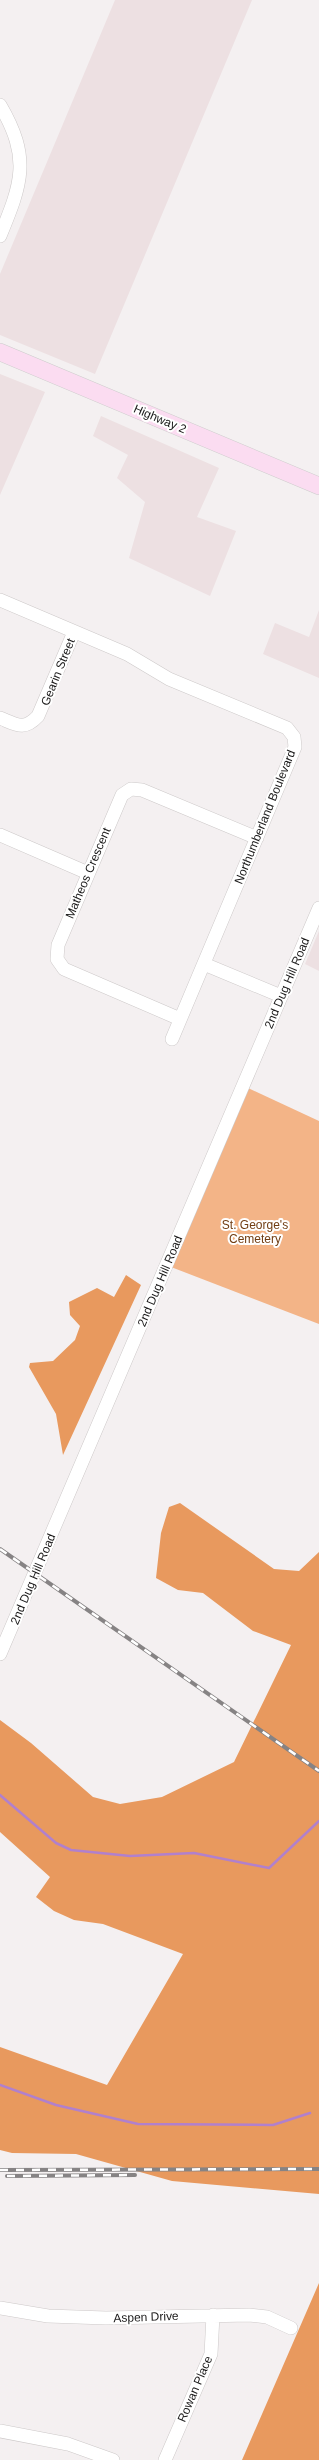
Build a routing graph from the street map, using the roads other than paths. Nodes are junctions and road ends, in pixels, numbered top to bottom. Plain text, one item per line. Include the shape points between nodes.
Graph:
1 (0, 106) edge
2 (0, 236) edge
3 (0, 352) edge
4 (319, 486) edge
5 (0, 600) edge
6 (74, 632) junction
7 (0, 718) edge
8 (0, 835) edge
9 (256, 838) junction
10 (88, 873) junction
11 (319, 908) edge
12 (204, 964) junction
13 (281, 996) junction
14 (180, 1019) junction
15 (172, 1039) dead end
16 (0, 1654) edge
17 (0, 2308) edge
18 (214, 2315) junction
19 (291, 2328) dead end
20 (0, 2431) edge
21 (112, 2460) edge
22 (165, 2460) edge

1 - 2 street via 12,126 21,157 16,197
3 - 4 main road, Highway 2
5 - 6 street, Northumberland Boulevard
6 - 7 street, Gearin Street via 38,716 32,724 24,726
6 - 9 street, Northumberland Boulevard via 127,654 168,679 287,728 294,737 295,747
8 - 10 street
9 - 10 street, Matheos Crescent via 142,790 131,789 122,795
9 - 12 street, Northumberland Boulevard
10 - 14 street, Matheos Crescent via 58,945 57,959 64,969
11 - 13 street, 2nd Dug Hill Road
12 - 13 street
12 - 14 street, Northumberland Boulevard
13 - 16 street, 2nd Dug Hill Road
14 - 15 street, Northumberland Boulevard
17 - 18 street, Aspen Drive via 48,2316 106,2318
18 - 19 street, Aspen Drive via 267,2317
18 - 22 street, Rowan Place via 211,2354
20 - 21 street via 68,2444

